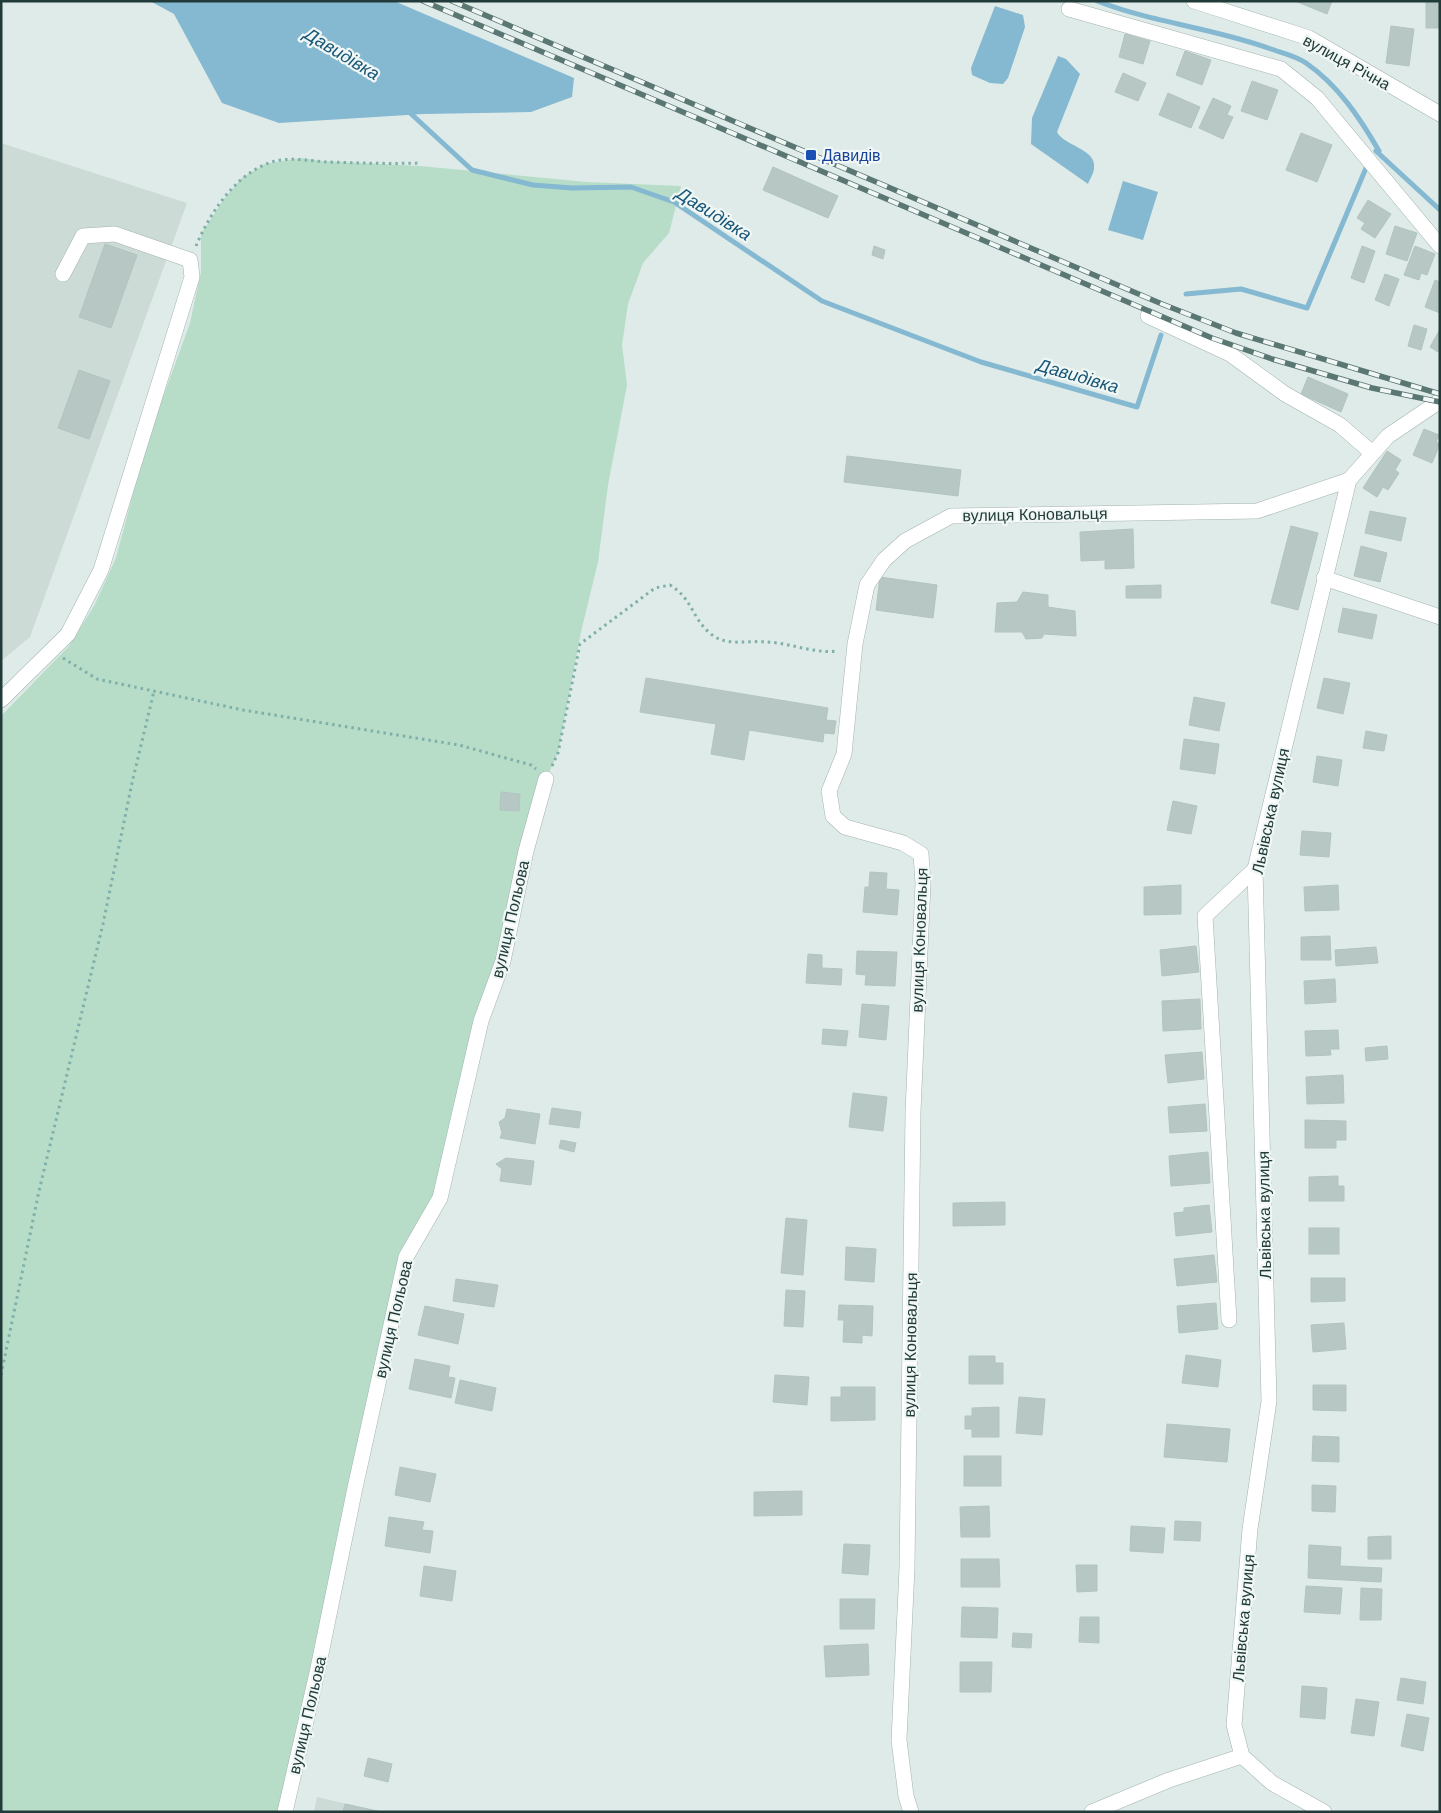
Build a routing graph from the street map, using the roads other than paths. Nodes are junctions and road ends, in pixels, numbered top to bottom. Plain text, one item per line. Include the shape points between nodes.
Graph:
1 (1194, 1) edge
2 (1069, 9) dead end
3 (1440, 114) edge
4 (1440, 246) edge
5 (63, 274) dead end
6 (1148, 316) dead end
7 (1440, 401) edge
8 (1372, 452) junction
9 (1348, 480) junction
10 (1324, 578) junction
11 (1440, 617) edge
12 (1, 700) edge
13 (546, 779) road end
14 (1255, 869) junction
15 (1229, 1320) dead end
16 (1242, 1756) junction
17 (285, 1812) edge
18 (911, 1812) edge
19 (1092, 1812) edge
20 (1324, 1812) edge

1 - 3 street, вулиця Річна via 1308,38
2 - 4 street via 1280,69 1317,98
5 - 12 street via 83,236 115,234 190,260 192,277 101,570 68,634
6 - 8 street via 1230,354 1284,394 1340,425
7 - 8 street via 1388,436
8 - 9 street
9 - 10 street, Львівська вулиця
9 - 18 street, вулиця Коновальця via 1257,511 951,516 905,541 884,560 867,585 855,644 844,754 829,791 833,816 845,827 903,843 921,854 923,883 913,1112 908,1558 899,1740
10 - 11 street
10 - 14 street, Львівська вулиця
13 - 17 street, вулиця Польова via 526,851 503,961 481,1021 440,1198 406,1257
14 - 15 street via 1205,916
14 - 16 street, Львівська вулиця via 1268,1401 1250,1529 1234,1725
16 - 19 street via 1169,1780
16 - 20 street via 1272,1783

